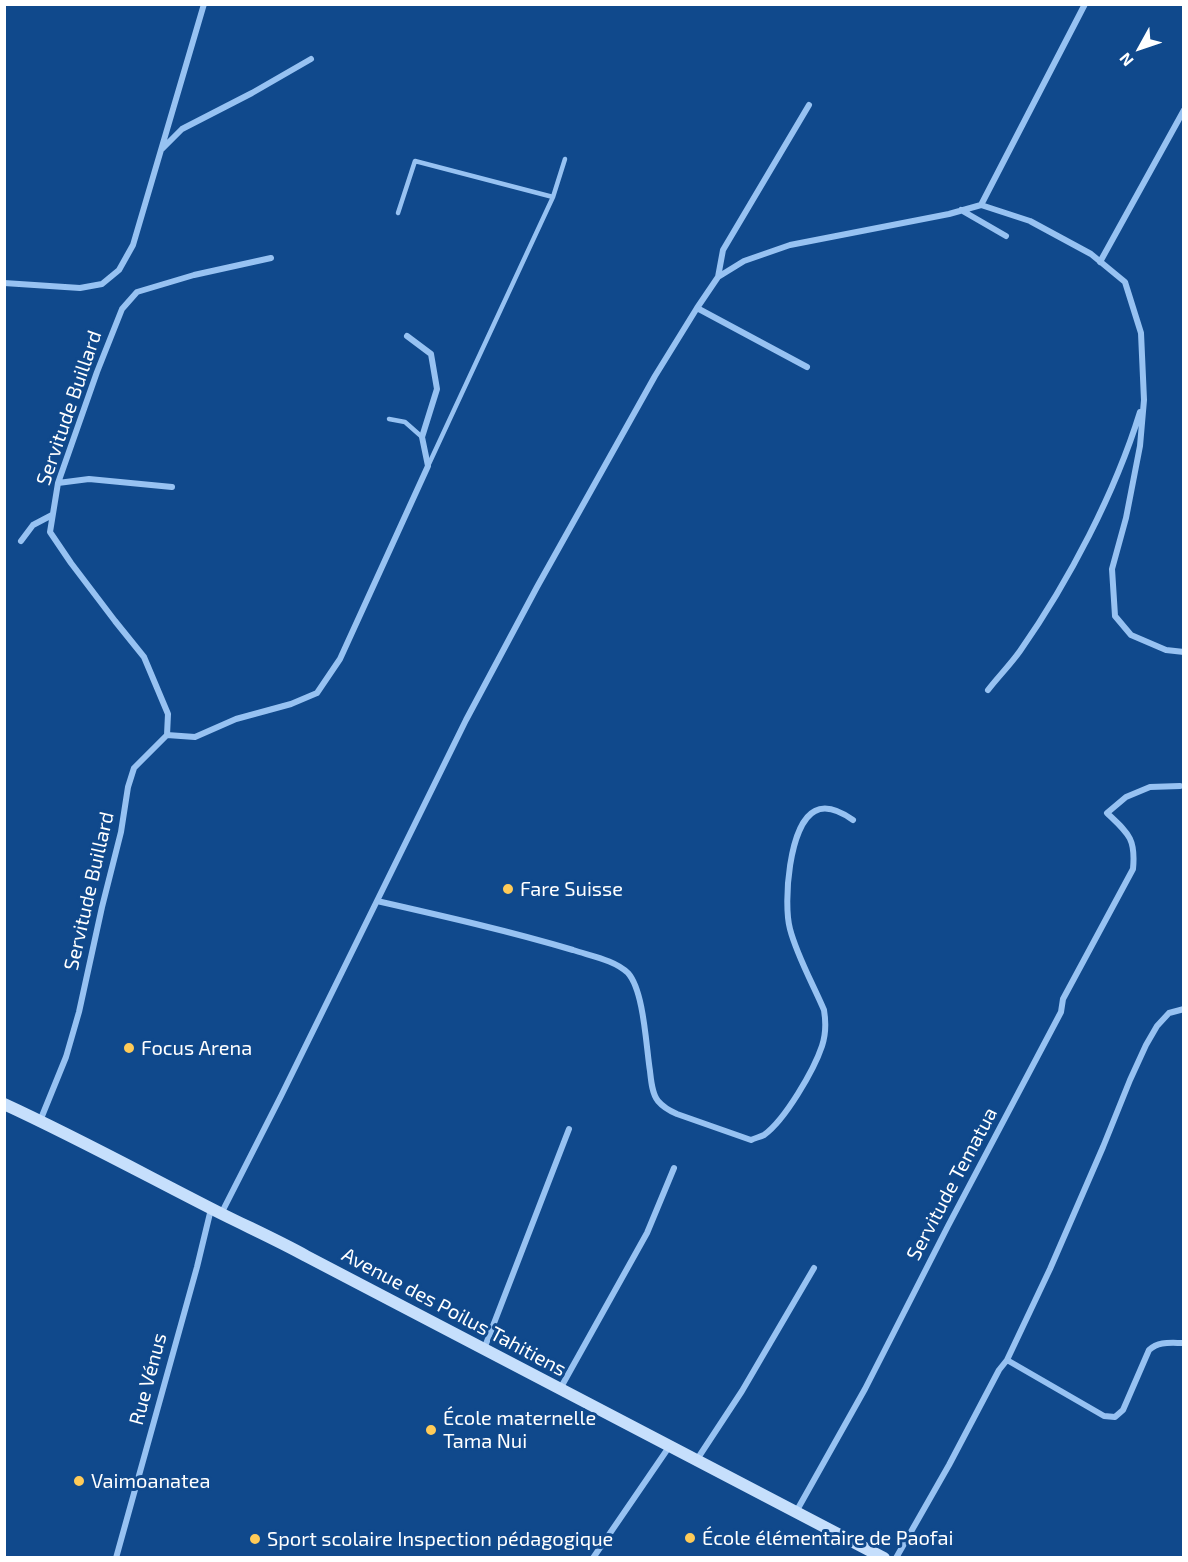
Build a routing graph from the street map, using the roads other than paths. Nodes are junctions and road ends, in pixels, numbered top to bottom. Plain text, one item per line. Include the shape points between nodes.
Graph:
1 (204, 4) edge
2 (1085, 4) edge
3 (311, 59) dead end
4 (809, 105) dead end
5 (1184, 110) edge
6 (162, 149) junction
7 (565, 159) dead end
8 (553, 197) junction
9 (981, 205) junction
10 (961, 210) junction
11 (398, 213) dead end
12 (1006, 236) dead end
13 (272, 258) dead end
14 (1101, 262) junction
15 (718, 277) junction
16 (4, 283) edge
17 (697, 308) junction
18 (407, 336) dead end
19 (807, 367) dead end
20 (1144, 400) junction
21 (389, 419) dead end
22 (422, 437) junction
23 (428, 466) junction
24 (58, 483) junction
25 (172, 487) dead end
26 (52, 514) junction
27 (21, 541) dead end
28 (1184, 652) edge
29 (988, 690) dead end
30 (166, 735) junction
31 (1180, 786) dead end
32 (853, 820) dead end
33 (378, 901) junction
34 (1184, 1009) edge
35 (4, 1104) edge
36 (40, 1121) junction
37 (569, 1129) dead end
38 (674, 1168) dead end
39 (216, 1211) junction
40 (814, 1268) dead end
41 (1184, 1343) edge
42 (484, 1350) junction
43 (1007, 1360) junction
44 (560, 1389) junction
45 (669, 1447) junction
46 (696, 1461) junction
47 (796, 1512) junction
48 (116, 1557) edge
49 (593, 1557) edge
50 (884, 1557) edge
51 (896, 1557) edge

1 - 6 street
2 - 9 street
3 - 6 street via 182,129
4 - 15 street via 723,250
5 - 14 street
6 - 16 street via 133,245 119,270 102,284 80,288
7 - 8 lane
8 - 11 lane via 415,161
8 - 23 lane
9 - 10 street
9 - 14 street via 1030,221
10 - 12 street
10 - 15 street via 790,245 744,261
13 - 24 street, Servitude Buillard via 137,292 122,309
14 - 20 street via 1125,282 1142,333
15 - 17 street, Rue Vénus
17 - 19 street
17 - 33 street, Rue Vénus via 537,587 466,720
18 - 22 street via 431,354 437,389
20 - 28 street via 1140,446 1112,569 1115,616 1131,635 1166,650
20 - 29 street via 1128,449 1084,546 1019,652
21 - 22 lane via 405,422
22 - 23 street
23 - 30 street via 340,659 318,693 236,719 195,737
24 - 25 street via 90,479
24 - 26 street, Servitude Buillard
26 - 27 street via 33,525
26 - 30 street, Servitude Buillard via 50,532 144,657 168,714
30 - 36 street, Servitude Buillard via 134,768 79,1012
31 - 47 street, Servitude Tematua via 1150,787 1126,797 1107,813 1128,832 1134,853 1133,869 865,1389
32 - 33 street via 836,810 816,810 807,817 798,836 786,895 789,928 825,1010 826,1023 822,1046 799,1092 763,1135 751,1140 677,1114 657,1100 640,998 627,973 617,966 547,942
33 - 39 street, Rue Vénus
34 - 43 street via 1169,1013 1146,1045
35 - 36 main road, Avenue des Poilus Tahitiens
36 - 39 main road, Avenue des Poilus Tahitiens
37 - 42 street
38 - 44 street via 646,1233
39 - 42 main road, Avenue des Poilus Tahitiens
39 - 48 street, Rue Vénus
40 - 46 street
41 - 43 street via 1165,1342 1149,1350 1124,1410 1115,1417 1104,1416
42 - 44 main road, Avenue des Poilus Tahitiens
43 - 51 street
44 - 45 main road, Avenue des Poilus Tahitiens
45 - 46 main road, Avenue des Poilus Tahitiens
45 - 49 street
46 - 47 main road, Avenue des Poilus Tahitiens
47 - 50 main road, Avenue des Poilus Tahitiens

